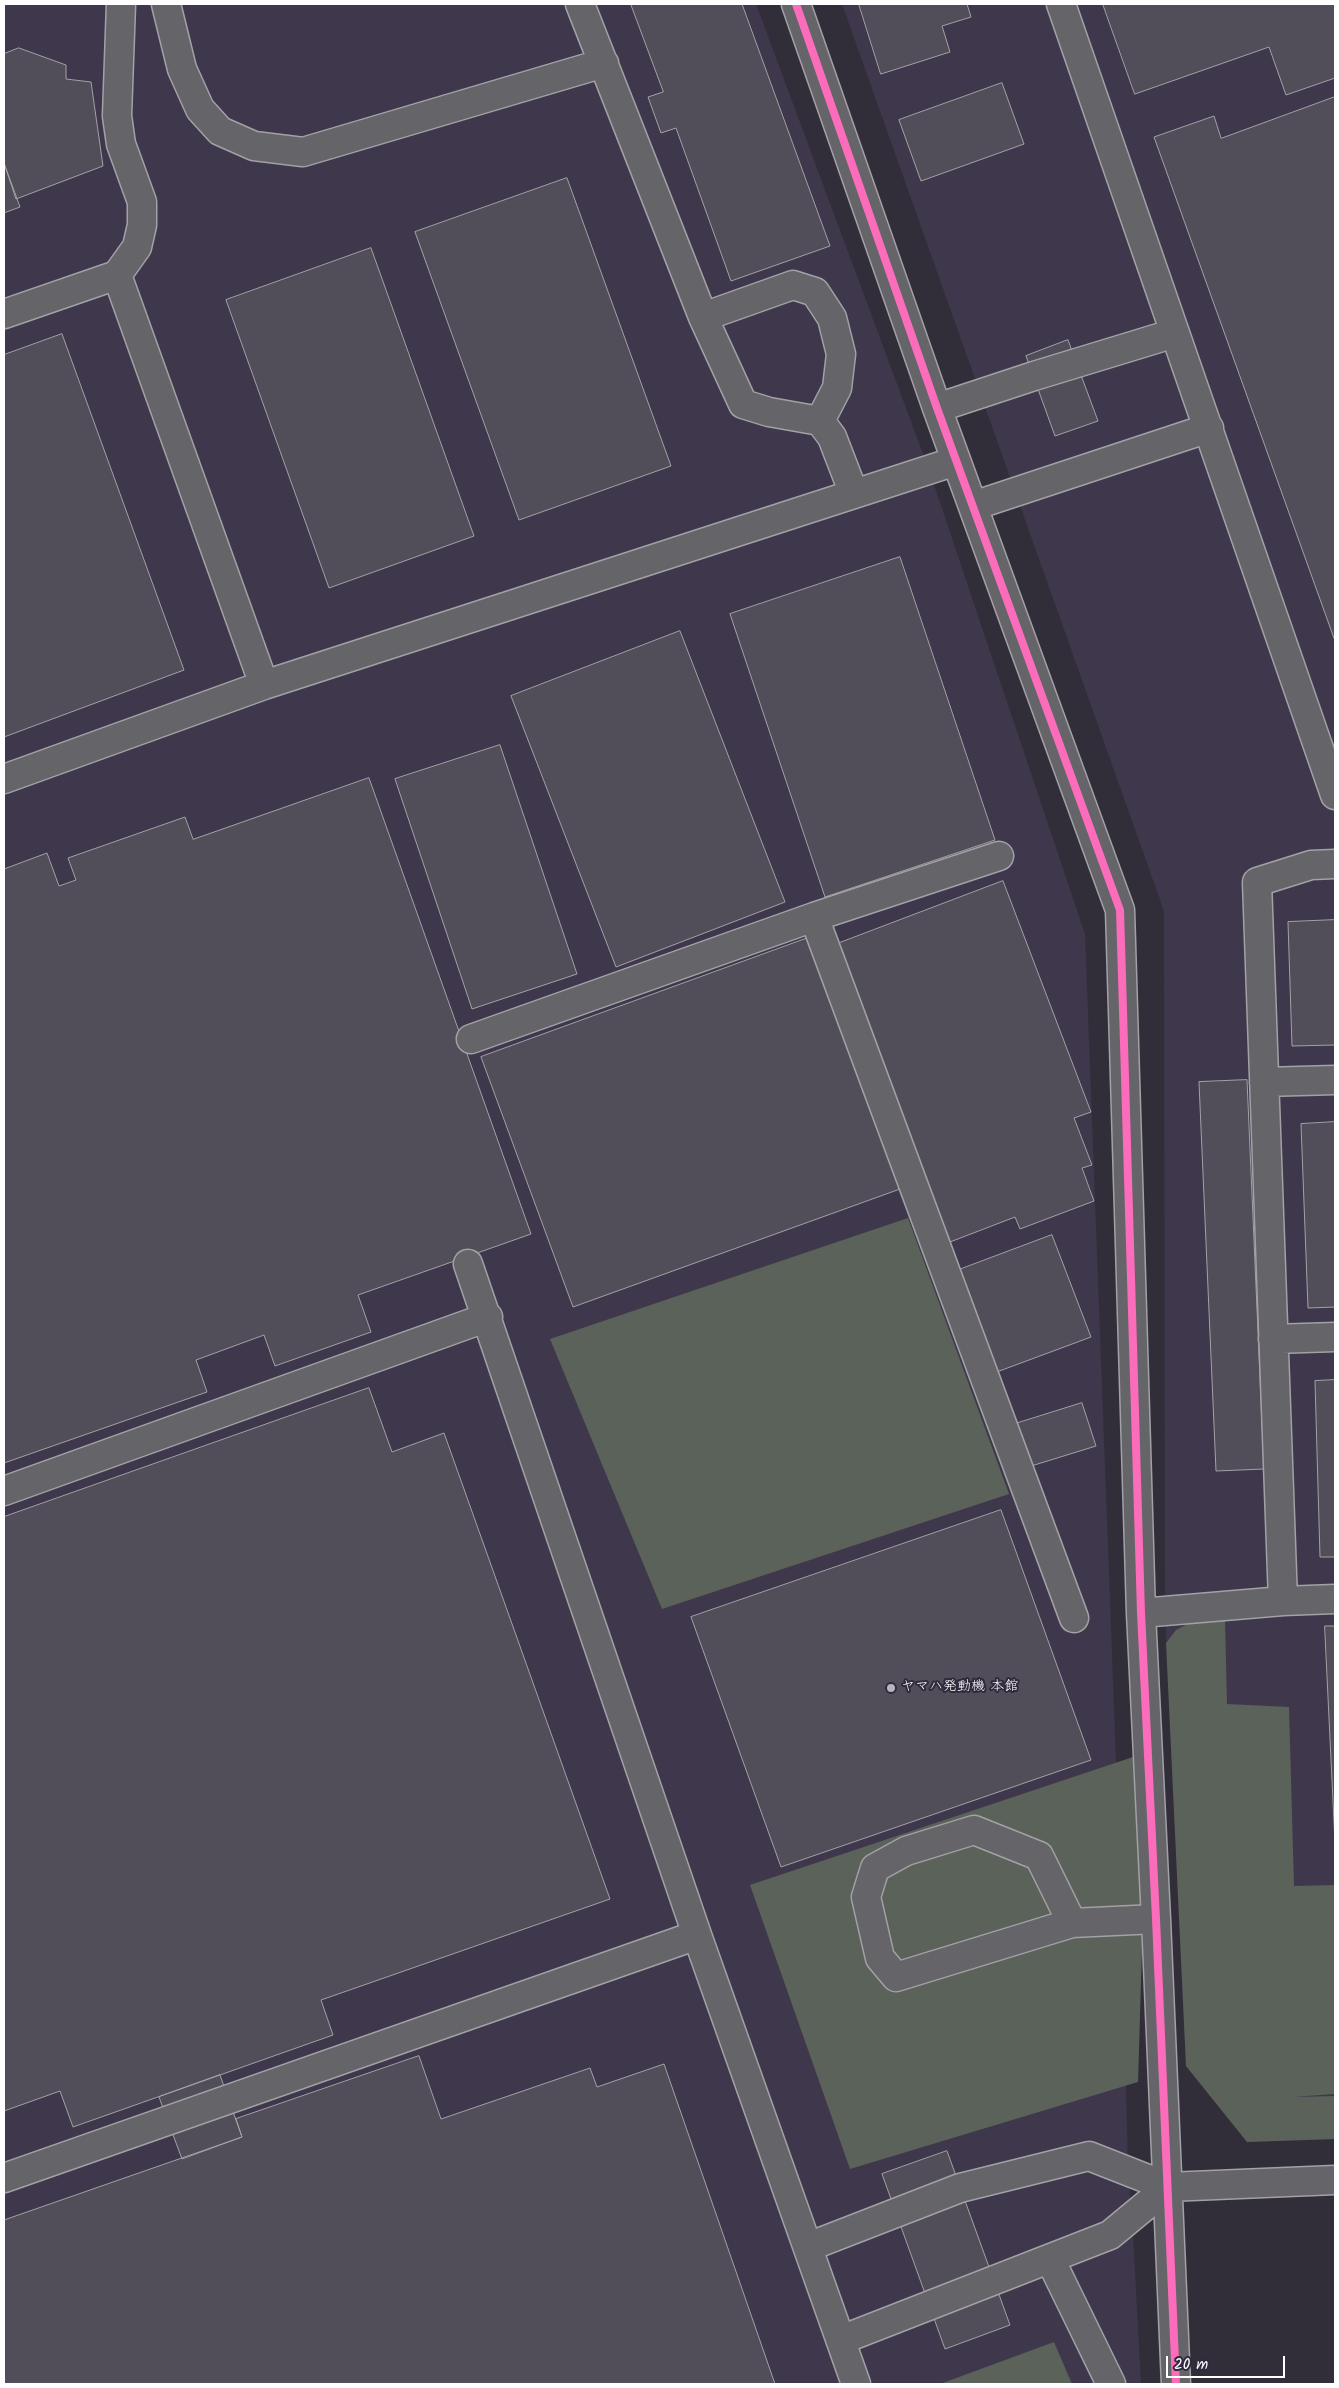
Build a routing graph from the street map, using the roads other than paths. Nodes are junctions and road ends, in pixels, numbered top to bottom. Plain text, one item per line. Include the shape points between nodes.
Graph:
1 (121, 4) edge
2 (166, 4) edge
3 (580, 4) edge
4 (796, 4) edge
5 (1061, 4) edge
6 (604, 63) junction
7 (117, 275) junction
8 (4, 314) edge
9 (703, 317) junction
10 (1175, 333) junction
11 (937, 408) junction
12 (820, 421) junction
13 (1208, 428) junction
14 (956, 461) junction
15 (854, 494) junction
16 (973, 506) junction
17 (264, 685) junction
18 (4, 779) edge
19 (1335, 795) edge
20 (999, 856) dead end
21 (1335, 864) edge
22 (814, 917) junction
23 (471, 1039) dead end
24 (1335, 1080) edge
25 (1264, 1082) junction
26 (468, 1264) dead end
27 (488, 1318) junction
28 (1335, 1337) edge
29 (1273, 1339) junction
30 (4, 1491) edge
31 (1335, 1599) edge
32 (1283, 1600) junction
33 (1141, 1613) junction
34 (1074, 1618) dead end
35 (1156, 1919) junction
36 (1072, 1923) junction
37 (697, 1935) junction
38 (4, 2178) edge
39 (1335, 2180) edge
40 (1168, 2187) junction
41 (808, 2247) junction
42 (1050, 2259) junction
43 (841, 2340) junction
44 (856, 2384) edge
45 (1111, 2384) edge
46 (1176, 2384) edge

1 - 7 street via 116,116 121,144 142,202 142,226 137,247
2 - 6 street via 182,69 200,109 220,131 254,146 303,152
3 - 6 street
4 - 11 street
5 - 10 street
6 - 9 street
7 - 8 street
7 - 17 street
9 - 12 street via 743,404
9 - 12 street via 793,285 815,292 832,318 841,354 837,388
10 - 11 street
10 - 13 street
11 - 14 street
12 - 15 street via 832,437
13 - 16 street
13 - 19 street
14 - 15 street
14 - 16 street
15 - 17 street
16 - 33 street via 1120,910
17 - 18 street
20 - 22 street
21 - 25 street via 1311,865 1257,882
22 - 23 street
22 - 34 street
24 - 25 street
25 - 29 street
26 - 27 street
27 - 30 street
27 - 37 street
28 - 29 street
29 - 32 street
31 - 32 street
32 - 33 street
33 - 35 street
35 - 36 street
35 - 40 street
36 - 36 street via 896,1976 880,1958 866,1898 876,1868 906,1851 974,1830 1039,1856
37 - 38 street
37 - 41 street
39 - 40 street
40 - 41 street via 1089,2156 960,2188
40 - 42 street via 1110,2236
40 - 46 street
41 - 43 street
42 - 43 street
42 - 45 street
43 - 44 street

